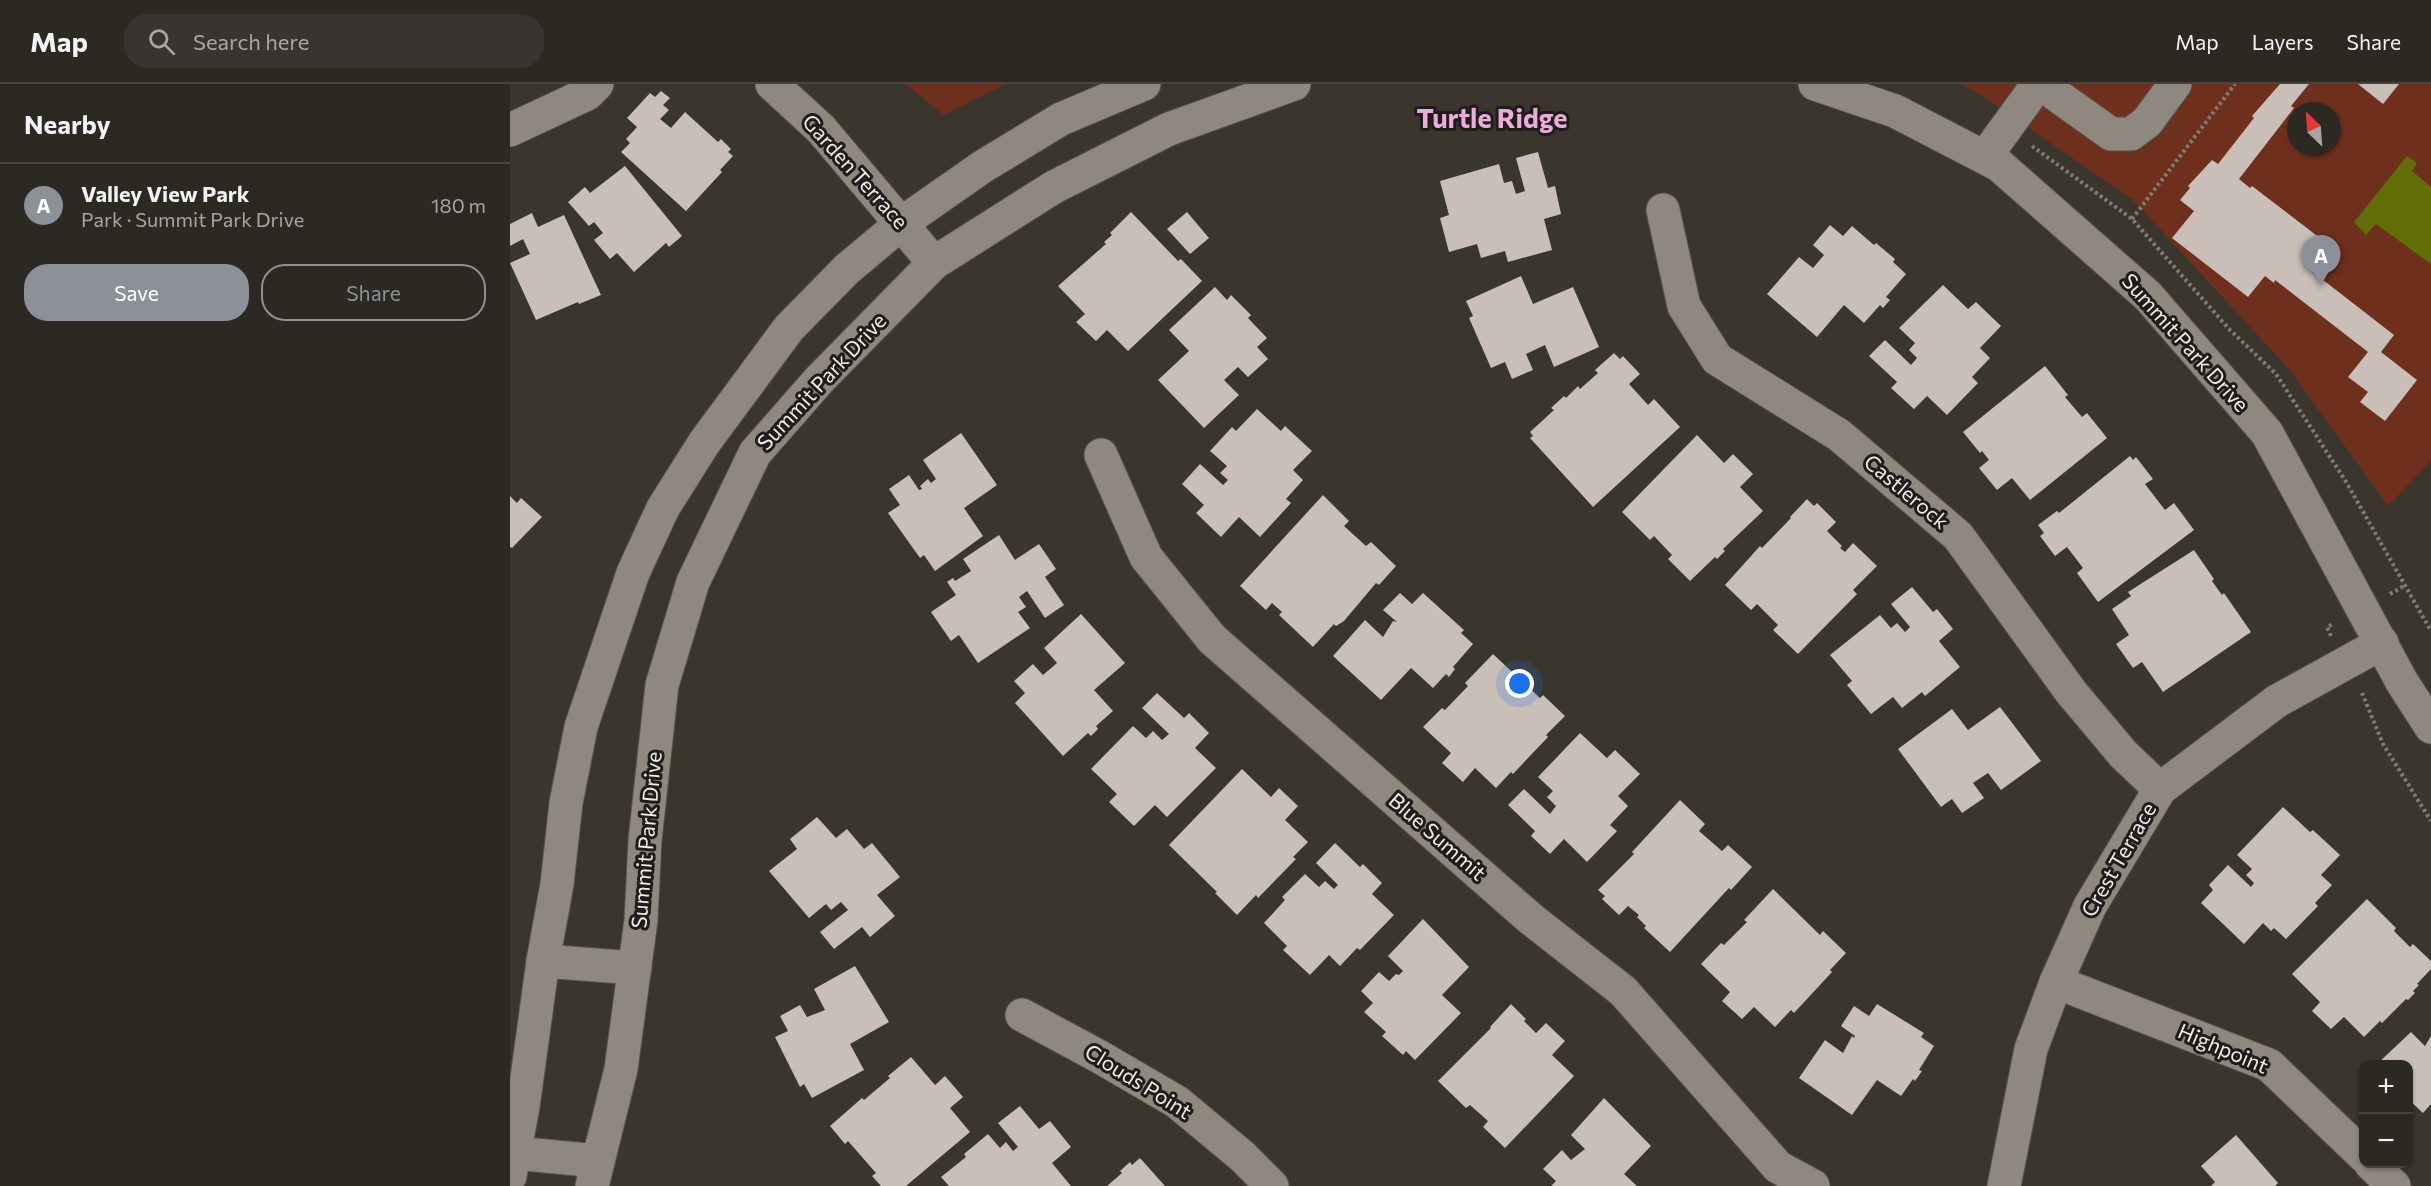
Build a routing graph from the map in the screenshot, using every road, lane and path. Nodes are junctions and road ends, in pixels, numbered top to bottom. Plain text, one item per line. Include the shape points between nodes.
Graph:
1 (597, 84) edge
2 (772, 84) edge
3 (1144, 84) edge
4 (1294, 84) edge
5 (1815, 84) edge
6 (2039, 84) edge
7 (2175, 84) edge
8 (2235, 84) edge
9 (510, 130) edge
10 (1985, 157) junction
11 (1663, 210) dead end
12 (2132, 219) dead end
13 (902, 223) junction
14 (934, 263) junction
15 (1101, 455) dead end
16 (2382, 643) junction
17 (2431, 727) edge
18 (2160, 789) junction
19 (543, 961) junction
20 (635, 968) junction
21 (2056, 982) junction
22 (1022, 1015) dead end
23 (2359, 1151) edge
24 (512, 1165) edge
25 (2375, 1168) edge
26 (595, 1174) edge
27 (1272, 1186) edge
28 (1813, 1186) edge
29 (2004, 1186) edge
30 (2394, 1186) edge

1 - 9 street via 587,94
2 - 13 street, Garden Terrace via 821,129
3 - 13 street via 1061,119 982,166
4 - 14 street, Summit Park Drive via 1169,129 1054,187
5 - 10 street, Summit Park Drive via 1895,111
6 - 7 street via 2111,134 2132,134 2147,122
6 - 10 street
8 - 12 path
10 - 16 street, Summit Park Drive via 2000,165 2148,296 2267,433
11 - 18 street, Castlerock via 1684,306 1717,359 1839,435 1958,536 2071,692 2124,755
13 - 14 street, Garden Terrace
13 - 19 street via 847,269 789,328 704,443 663,508 633,573 582,727 566,803
14 - 20 street, Summit Park Drive via 819,380 755,453 693,582 662,685
15 - 28 street, Blue Summit via 1146,557 1212,639 1531,919 1623,991 1778,1167
16 - 17 street, Summit Park Drive
16 - 18 street, Crest Terrace via 2277,702
18 - 21 street, Crest Terrace via 2090,906
19 - 20 street
19 - 24 street
20 - 26 street, Summit Park Drive via 621,1069
21 - 23 street, Highpoint via 2270,1065
21 - 29 street, Crest Terrace via 2031,1049
22 - 27 street, Clouds Point via 1178,1102
24 - 26 street
25 - 30 street

